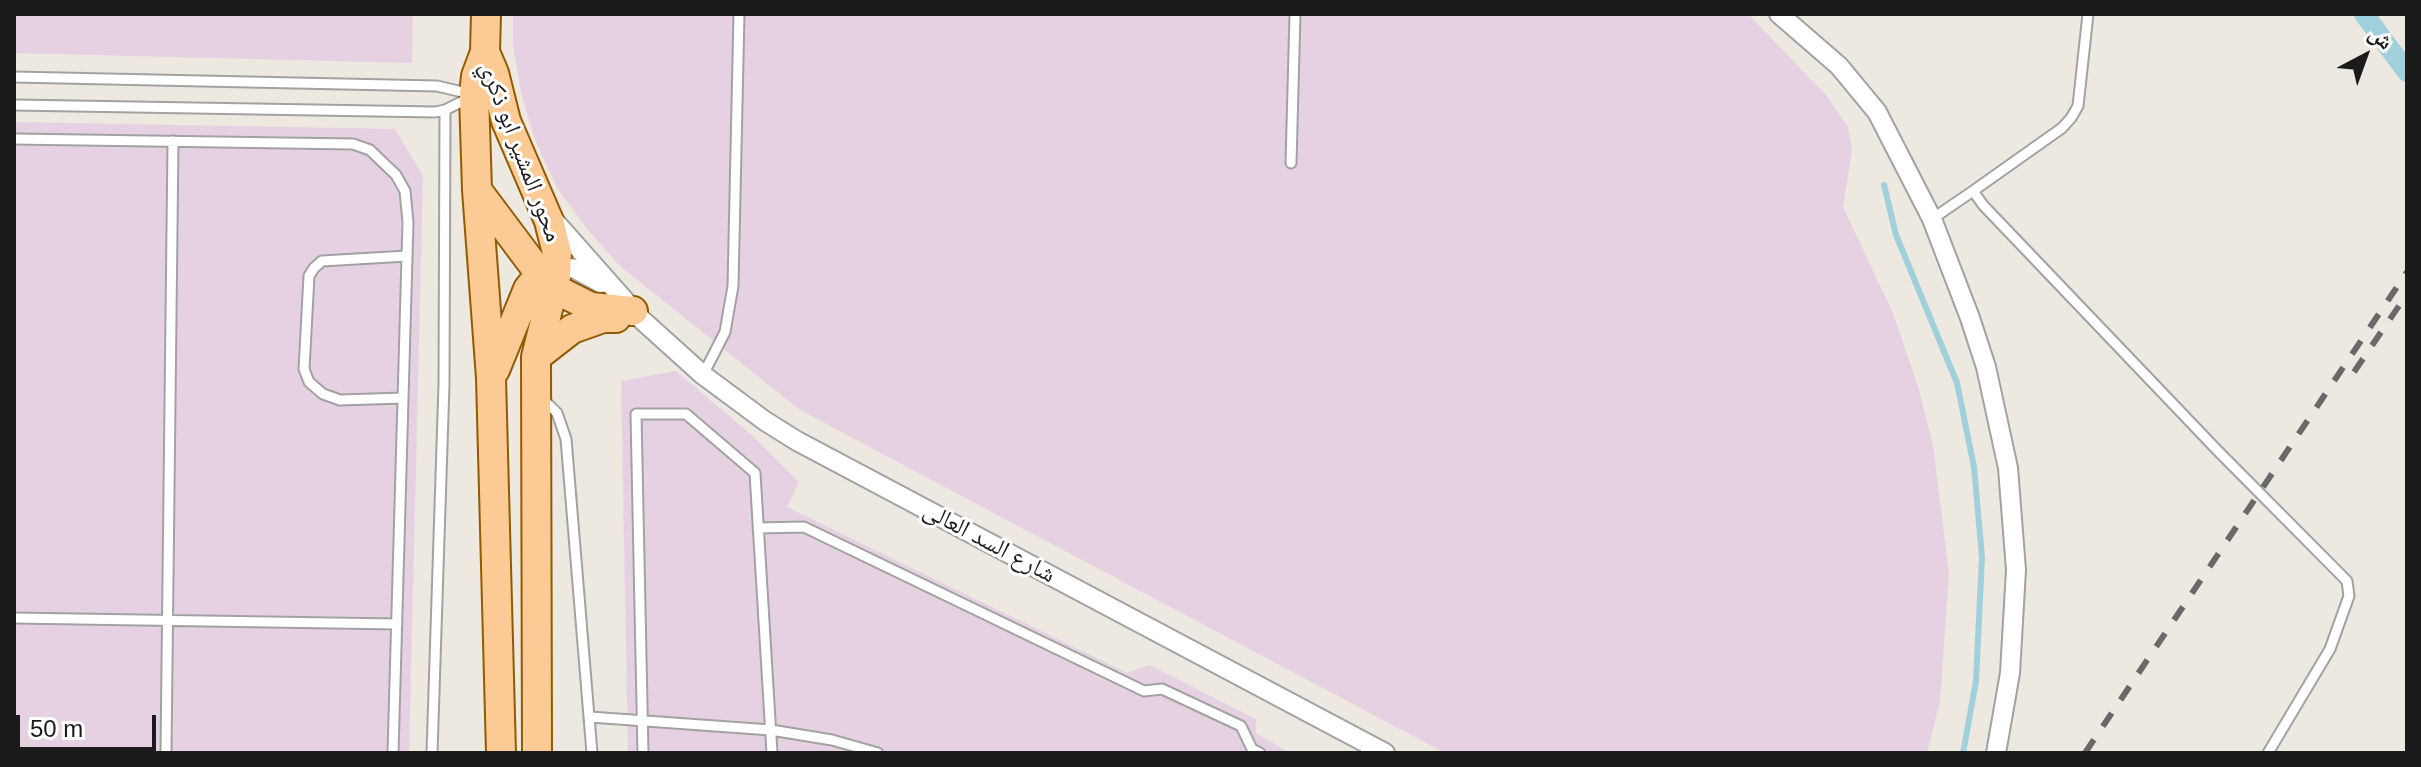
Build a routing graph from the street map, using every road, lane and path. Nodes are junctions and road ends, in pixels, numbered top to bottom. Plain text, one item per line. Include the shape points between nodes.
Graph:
1 (486, 14) edge
2 (739, 14) edge
3 (1295, 14) edge
4 (1779, 14) edge
5 (2088, 14) edge
6 (485, 52) junction
7 (14, 77) edge
8 (474, 95) junction
9 (14, 105) edge
10 (445, 110) junction
11 (14, 139) edge
12 (173, 141) junction
13 (1291, 163) dead end
14 (477, 190) junction
15 (1973, 191) junction
16 (541, 206) junction
17 (1932, 219) junction
18 (407, 256) junction
19 (550, 276) junction
20 (631, 309) junction
21 (536, 357) junction
22 (703, 375) junction
23 (491, 378) junction
24 (535, 393) junction
25 (403, 398) junction
26 (758, 528) junction
27 (14, 618) edge
28 (167, 620) junction
29 (397, 624) junction
30 (590, 717) junction
31 (642, 721) junction
32 (771, 730) junction
33 (166, 753) edge
34 (393, 753) edge
35 (432, 753) edge
36 (501, 753) edge
37 (537, 753) edge
38 (592, 753) edge
39 (643, 753) edge
40 (772, 753) edge
41 (878, 753) edge
42 (1260, 753) edge
43 (1385, 753) edge
44 (1996, 753) edge
45 (2268, 753) edge

1 - 6 main road
2 - 22 lane via 733,286 725,332
3 - 13 lane
4 - 17 street via 1859,88 1892,139
5 - 15 lane via 2078,106 2071,118
6 - 8 main road, محور المشير ابو ذكري
6 - 16 main road, محور المشير ابو ذكري
7 - 8 lane via 437,86
8 - 10 lane
8 - 14 main road, محور المشير ابو ذكري
9 - 10 lane
10 - 35 lane via 444,384
11 - 12 lane
12 - 18 lane via 353,144 370,150 405,191
12 - 28 lane
14 - 19 main road
14 - 23 main road, محور المشير ابو ذكري
15 - 17 lane
15 - 45 lane via 2347,581 2349,596 2330,649
16 - 19 main road, محور المشير ابو ذكري via 554,236
16 - 20 street, شارع السد العالى
17 - 44 street via 1986,367 2008,468 2015,622
18 - 25 lane
18 - 25 lane via 322,261 314,268 309,276 304,369 309,382 340,400
19 - 20 main road via 591,307
19 - 21 main road, محور المشير ابو ذكري
19 - 23 main road via 528,289
20 - 21 main road via 587,322
20 - 22 street, شارع السد العالى
21 - 24 main road, محور المشير ابو ذكري
22 - 43 street, شارع السد العالى via 797,441
23 - 36 main road, محور المشير ابو ذكري
24 - 30 lane via 557,413 566,439
24 - 37 main road, محور المشير ابو ذكري
25 - 29 lane
26 - 31 lane via 755,473 686,414 636,414
26 - 32 lane
26 - 42 lane via 804,527 1144,691 1162,689 1241,726 1252,749
27 - 28 lane
28 - 29 lane
28 - 33 lane
29 - 34 lane
30 - 31 lane
30 - 38 lane
31 - 32 lane
31 - 39 lane
32 - 40 lane
32 - 41 lane

